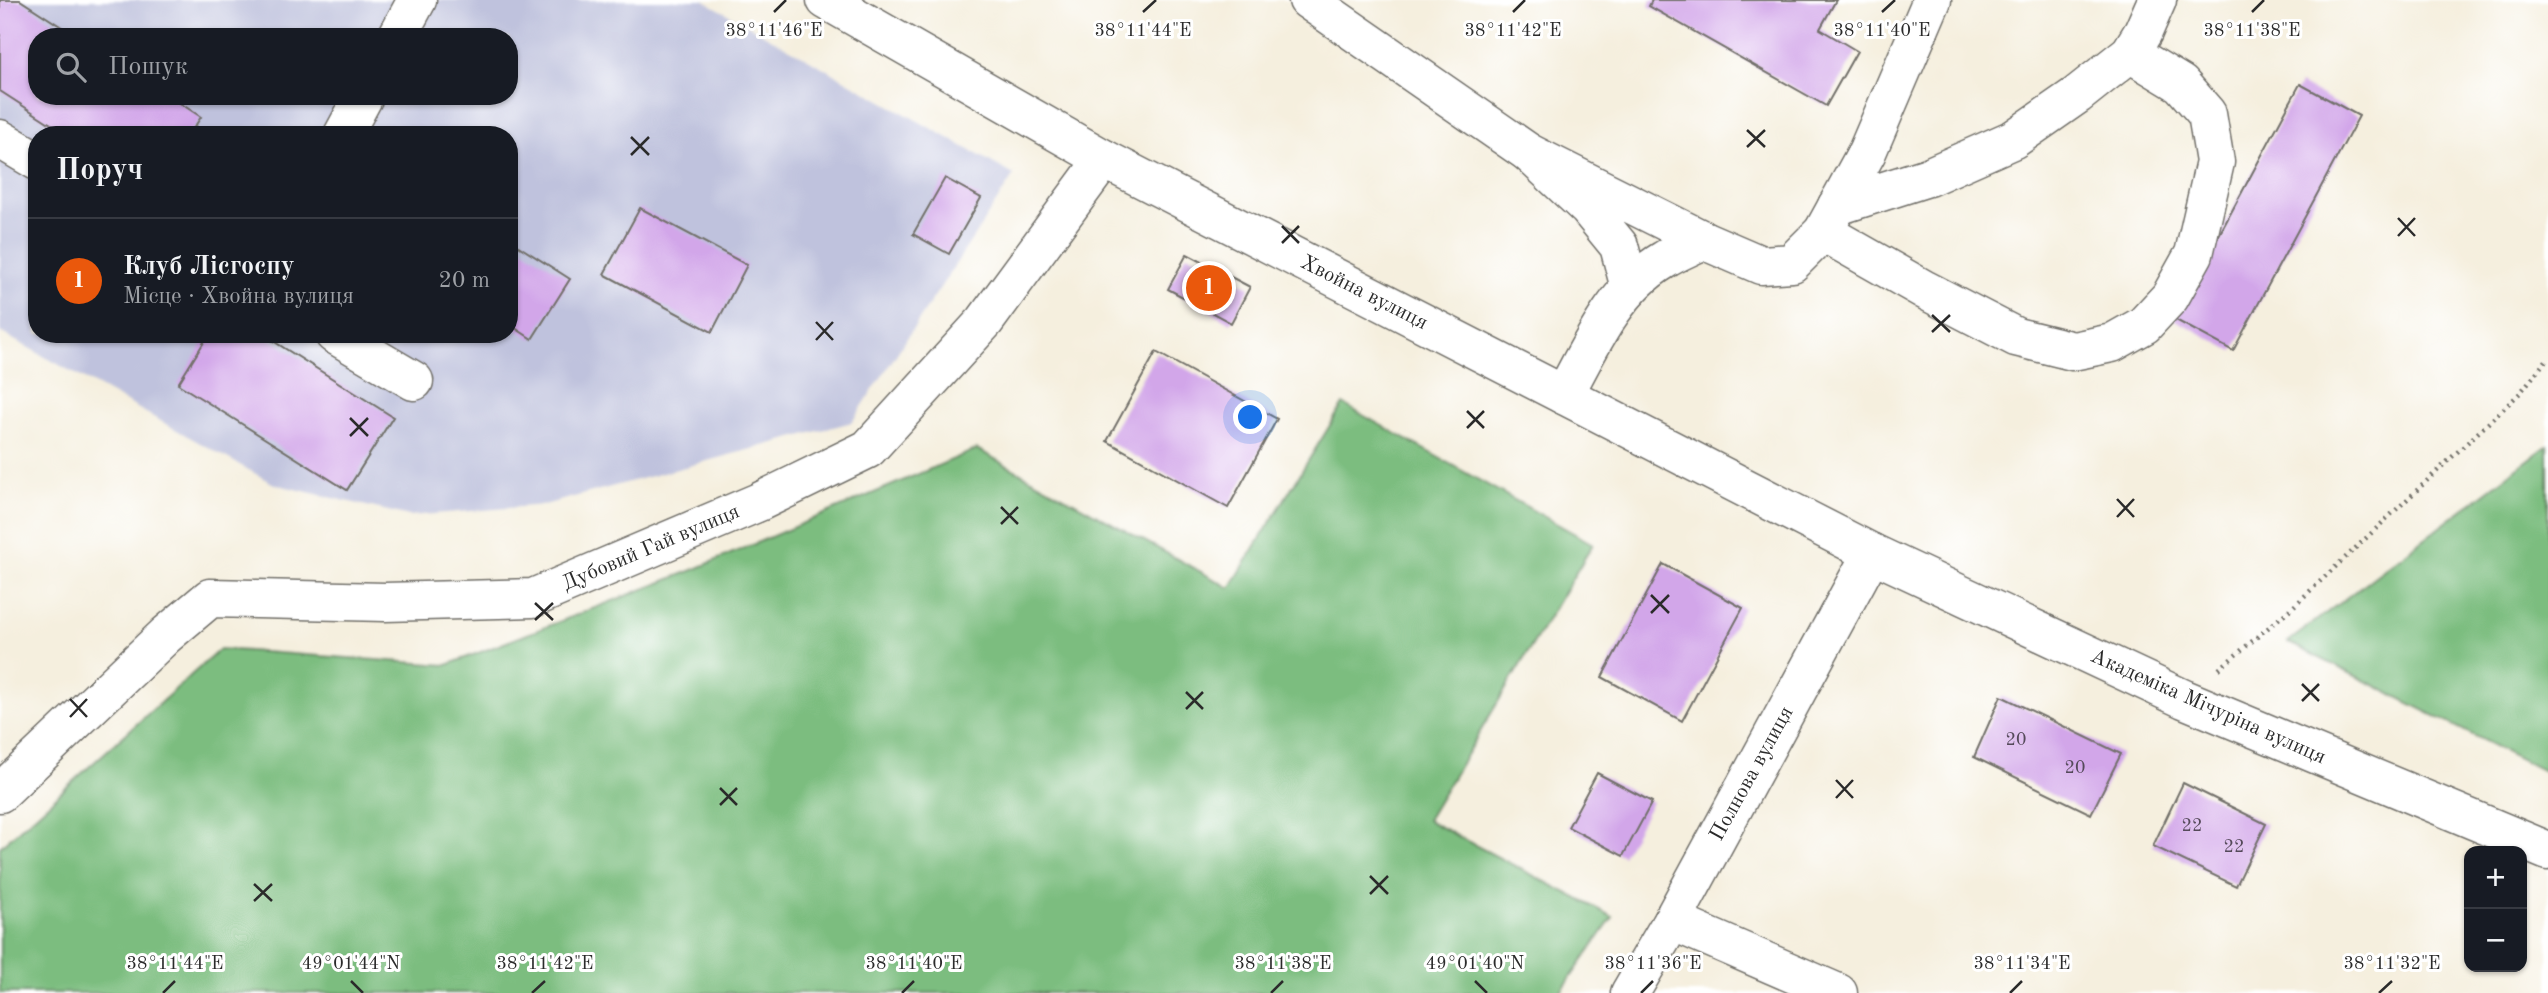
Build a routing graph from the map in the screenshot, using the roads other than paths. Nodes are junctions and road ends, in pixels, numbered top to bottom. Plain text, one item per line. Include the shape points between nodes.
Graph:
1 (417, 0) edge
2 (825, 0) edge
3 (1308, 0) edge
4 (1932, 0) edge
5 (2157, 0) edge
6 (402, 28) edge
7 (2130, 53) junction
8 (359, 105) edge
9 (348, 126) edge
10 (0, 139) edge
11 (1528, 153) junction
12 (28, 156) edge
13 (1104, 159) junction
14 (1830, 219) junction
15 (1703, 240) junction
16 (1630, 288) junction
17 (349, 343) edge
18 (414, 381) dead end
19 (1563, 395) junction
20 (1872, 553) junction
21 (0, 793) edge
22 (2548, 851) edge
23 (1672, 921) junction
24 (1630, 993) edge
25 (1838, 993) edge

1 - 6 street
2 - 13 street, Хвойна вулиця
3 - 11 street
4 - 14 street via 1867,152
5 - 7 street
7 - 14 street via 2014,139
7 - 14 street via 2181,84 2207,114 2216,162 2194,254 2170,297 2144,325 2123,337 2073,351 2016,337 1925,290
8 - 9 street
10 - 12 street
11 - 15 street
11 - 16 street via 1588,208 1619,246
13 - 19 street, Хвойна вулиця
13 - 21 street, Дубовий Гай вулиця via 985,321 868,449 759,502 533,598 385,602 210,598
14 - 15 street via 1792,263 1761,265
15 - 16 street via 1662,260
16 - 19 street
17 - 18 street
19 - 20 street, Хвойна вулиця
20 - 22 street, Академіка Мічуріна вулиця via 2184,699
20 - 23 street, Полнова вулиця
23 - 24 street, Полнова вулиця
23 - 25 street

